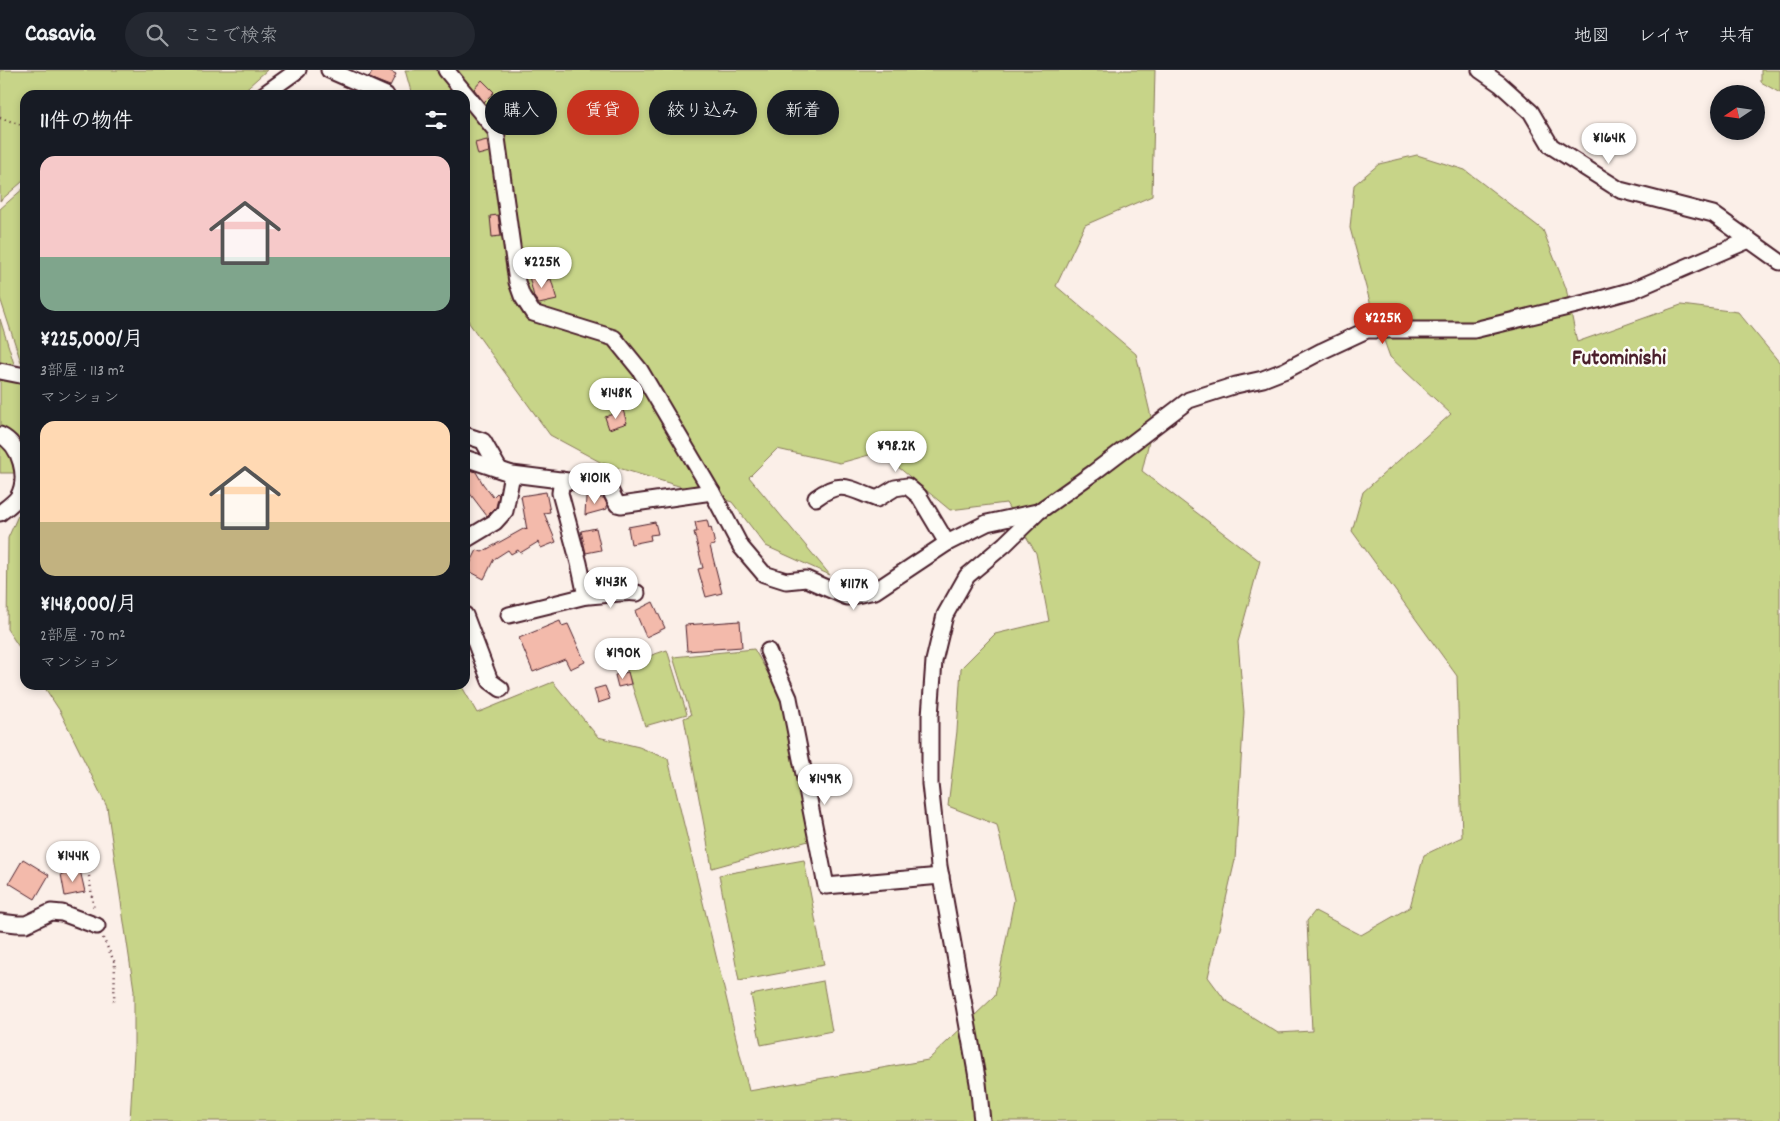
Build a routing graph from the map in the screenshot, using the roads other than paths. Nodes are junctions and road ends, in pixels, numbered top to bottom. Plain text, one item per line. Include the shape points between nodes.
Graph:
1 (298, 70) edge
2 (329, 70) edge
3 (446, 70) edge
4 (1480, 70) edge
5 (270, 90) edge
6 (375, 90) edge
7 (462, 90) edge
8 (470, 99) edge
9 (1749, 240) junction
10 (1780, 262) edge
11 (0, 371) edge
12 (20, 375) edge
13 (0, 435) edge
14 (470, 437) edge
15 (20, 457) edge
16 (470, 460) edge
17 (506, 471) junction
18 (562, 480) junction
19 (20, 492) edge
20 (712, 492) junction
21 (816, 498) dead end
22 (1038, 512) junction
23 (0, 513) edge
24 (470, 537) edge
25 (947, 543) junction
26 (637, 593) dead end
27 (586, 596) junction
28 (508, 615) dead end
29 (470, 628) edge
30 (768, 650) dead end
31 (501, 689) dead end
32 (941, 876) junction
33 (0, 922) edge
34 (96, 926) dead end
35 (982, 1121) edge

1 - 5 street
2 - 6 street
3 - 7 street
4 - 9 street via 1532,112 1551,146 1620,190 1713,214
8 - 20 street via 496,131 517,282 522,296 533,313 614,338 640,370
9 - 10 street
9 - 22 street via 1633,290 1474,330 1367,330 1263,380 1189,400
11 - 12 street
13 - 15 street
14 - 17 street via 483,441
16 - 17 street
17 - 18 street
17 - 24 street via 505,510 495,522
18 - 20 street via 608,486 617,504 621,505
18 - 27 street via 560,493
19 - 23 street via 18,498
20 - 25 street via 741,547 764,574 786,581 806,579 847,597 875,591
21 - 25 street via 828,489 840,486 877,499 895,488 907,486 919,496
22 - 25 street via 987,524
22 - 32 street via 967,576 945,615 934,661 930,716 930,784
26 - 27 street
27 - 28 street
29 - 31 street via 490,680
30 - 32 street via 789,698 826,886
32 - 35 street
33 - 34 street via 26,924 52,912

